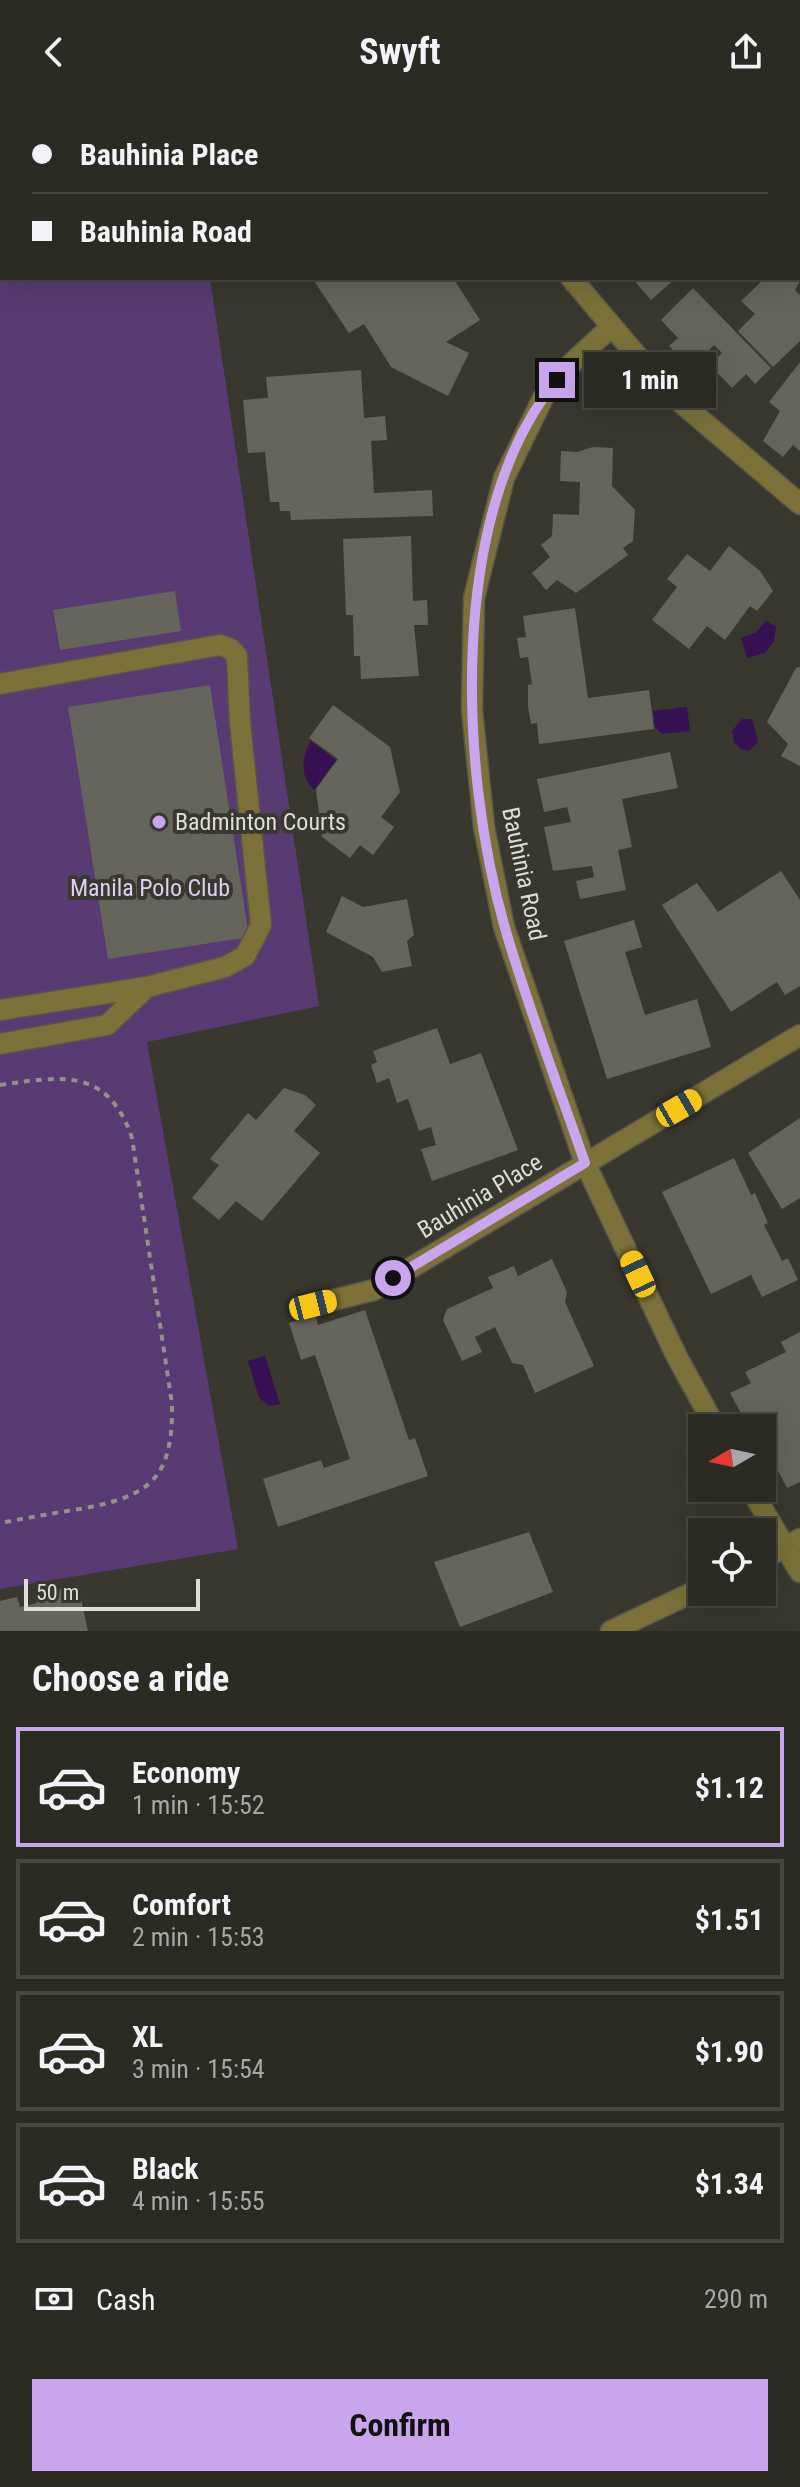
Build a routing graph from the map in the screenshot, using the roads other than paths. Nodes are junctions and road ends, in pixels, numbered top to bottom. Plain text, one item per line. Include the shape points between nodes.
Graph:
1 (573, 280) edge
2 (610, 328) junction
3 (800, 504) edge
4 (0, 684) edge
5 (147, 987) junction
6 (0, 1010) edge
7 (800, 1035) edge
8 (0, 1044) edge
9 (585, 1163) junction
10 (313, 1305) dead end
11 (708, 1414) edge
12 (760, 1502) edge
13 (792, 1544) edge
14 (800, 1572) edge
15 (688, 1595) edge
16 (611, 1631) edge

1 - 2 street
2 - 3 street via 666,390
2 - 9 street, Bauhinia Road via 543,398 522,435 486,542 474,598 472,650 472,710 484,827 504,927
4 - 5 street via 220,645 237,656 261,925 245,956 225,967
5 - 6 street
5 - 8 street via 107,1025
7 - 9 street, Bauhinia Place
9 - 10 street, Bauhinia Place via 374,1290
9 - 11 street, Bauhinia Road
12 - 13 street
13 - 14 street
15 - 16 street

